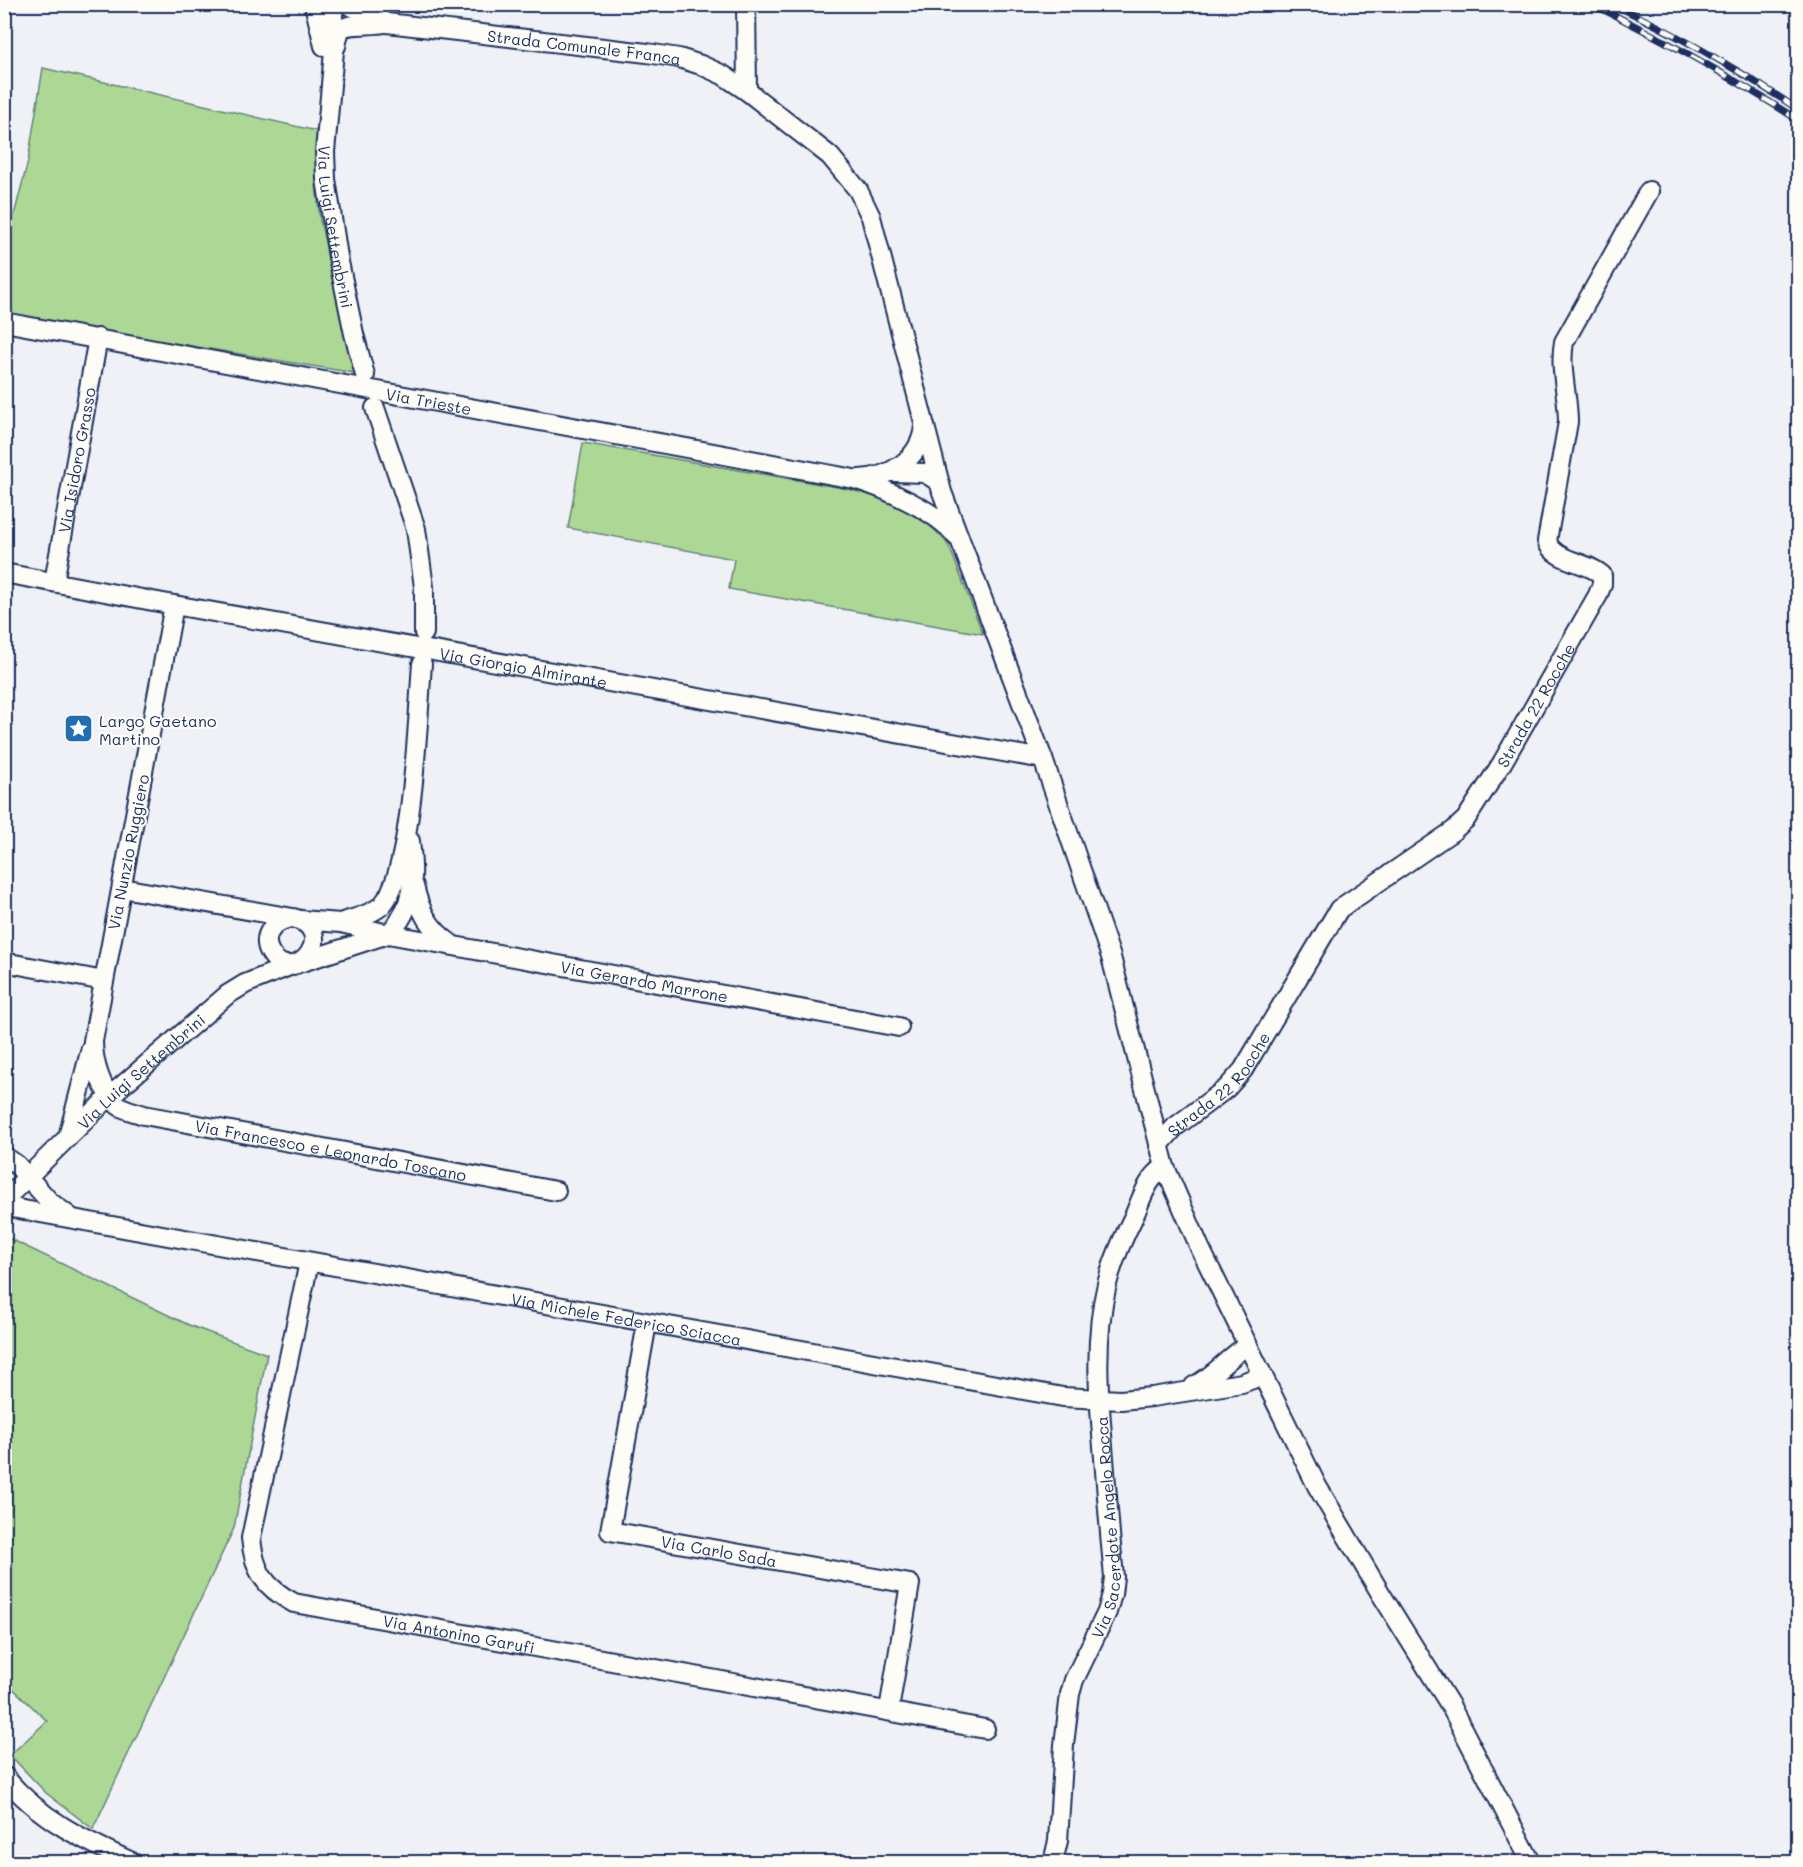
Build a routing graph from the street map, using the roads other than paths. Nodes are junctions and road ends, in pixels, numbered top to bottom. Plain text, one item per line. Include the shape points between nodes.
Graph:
1 (314, 4) edge
2 (334, 4) edge
3 (347, 4) edge
4 (366, 4) edge
5 (746, 4) edge
6 (387, 23) junction
7 (416, 27) junction
8 (334, 51) junction
9 (331, 76) junction
10 (747, 91) junction
11 (1649, 191) dead end
12 (4, 322) edge
13 (98, 338) junction
14 (365, 375) dead end
15 (375, 408) dead end
16 (924, 423) junction
17 (892, 472) junction
18 (854, 479) junction
19 (939, 482) junction
20 (889, 492) junction
21 (963, 545) junction
22 (4, 573) edge
23 (54, 582) junction
24 (174, 605) junction
25 (424, 633) dead end
26 (422, 664) dead end
27 (1043, 759) junction
28 (408, 827) junction
29 (413, 882) junction
30 (122, 888) junction
31 (296, 919) junction
32 (341, 922) junction
33 (388, 934) junction
34 (452, 945) junction
35 (4, 962) edge
36 (296, 964) junction
37 (104, 981) junction
38 (899, 1027) dead end
39 (93, 1041) junction
40 (110, 1096) junction
41 (68, 1137) junction
42 (1160, 1145) junction
43 (4, 1156) edge
44 (1165, 1167) junction
45 (28, 1176) junction
46 (556, 1191) dead end
47 (4, 1200) edge
48 (4, 1204) edge
49 (71, 1218) junction
50 (309, 1262) junction
51 (647, 1323) junction
52 (1248, 1345) junction
53 (1263, 1376) junction
54 (1182, 1391) junction
55 (1099, 1400) junction
56 (889, 1710) junction
57 (986, 1729) dead end
58 (4, 1776) edge
59 (132, 1863) edge
60 (1053, 1863) edge
61 (1531, 1863) edge

1 - 9 street
2 - 8 street
3 - 6 street
4 - 7 street
5 - 10 street
6 - 7 street
6 - 8 street via 344,27
7 - 10 street, Strada Comunale Franca via 679,58 723,75
8 - 9 street, Via Luigi Settembrini
9 - 14 street, Via Luigi Settembrini via 326,179 338,257
10 - 16 street, Strada Comunale Franca via 830,156 858,190 871,216
11 - 42 street, Strada 22 Rocche via 1564,342 1561,356 1568,422 1547,541 1557,554 1602,575 1598,595 1466,819 1339,909 1243,1070 1227,1088 1175,1127
12 - 13 street, Via Trieste
13 - 18 street, Via Trieste
13 - 23 street, Via Isidoro Grasso
15 - 25 street via 416,529 424,587
16 - 17 street via 914,452
16 - 19 street, Strada Comunale Franca
17 - 18 street
17 - 19 street via 925,473
18 - 20 street
19 - 20 street via 928,497
19 - 21 street, Strada Comunale Franca
20 - 21 street via 946,525
21 - 27 street, Strada Comunale Franca
22 - 23 street, Via Giorgio Almirante
23 - 24 street, Via Giorgio Almirante
24 - 27 street, Via Giorgio Almirante
24 - 30 street, Via Nunzio Ruggiero
26 - 28 street
27 - 42 street, Strada Comunale Franca via 1111,957
28 - 29 street
28 - 32 street via 391,892 382,905 369,914
29 - 33 street via 404,915
29 - 34 street via 424,916
30 - 31 street
30 - 37 street, Via Nunzio Ruggiero
31 - 32 street
31 - 36 street via 311,930 314,945 306,959
31 - 36 street via 278,921 267,941 278,961
32 - 33 street, Via Gerardo Marrone
33 - 34 street, Via Gerardo Marrone
33 - 36 street, Via Luigi Settembrini
34 - 38 street, Via Gerardo Marrone
35 - 37 street
36 - 40 street, Via Luigi Settembrini via 227,995
37 - 39 street, Via Nunzio Ruggiero
39 - 40 street, Via Nunzio Ruggiero via 96,1070
39 - 41 street
40 - 41 street, Via Luigi Settembrini
40 - 46 street, Via Francesco e Leonardo Toscano via 119,1106 144,1115
41 - 45 street, Via Luigi Settembrini
42 - 44 street, Strada Comunale Franca
43 - 45 street
44 - 52 street, Strada Comunale Franca
44 - 55 street, Via Sacerdote Angelo Rocca via 1148,1184 1112,1266 1100,1329
45 - 47 street, Via Luigi Settembrini
45 - 49 street via 50,1202
48 - 49 street, Via Michele Federico Sciacca
49 - 50 street, Via Michele Federico Sciacca
50 - 51 street, Via Michele Federico Sciacca
50 - 56 street, Via Antonino Garufi via 251,1538 252,1557 261,1576 276,1593 294,1602
51 - 55 street, Via Michele Federico Sciacca via 1063,1397
51 - 56 street, Via Carlo Sada via 610,1531 910,1584
52 - 53 street, Strada Comunale Franca
52 - 54 street via 1207,1378
53 - 54 street via 1242,1383
53 - 61 street, Strada Comunale Franca via 1317,1486 1450,1705
54 - 55 street, Via Michele Federico Sciacca
55 - 60 street, Via Sacerdote Angelo Rocca via 1114,1577 1107,1612 1070,1694
56 - 57 street, Via Antonino Garufi
58 - 59 street via 62,1828

